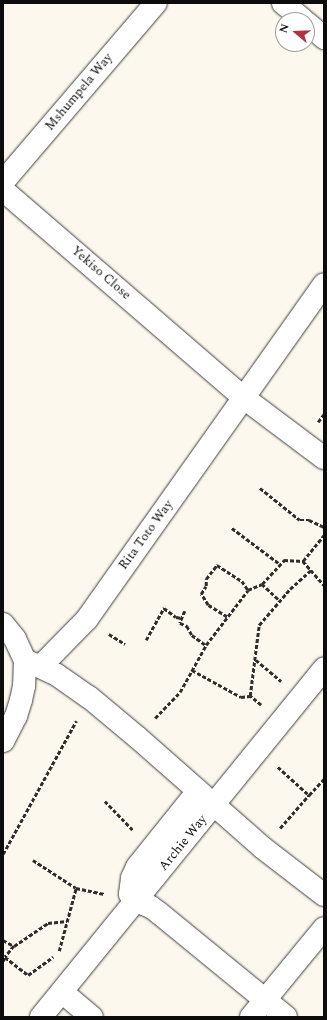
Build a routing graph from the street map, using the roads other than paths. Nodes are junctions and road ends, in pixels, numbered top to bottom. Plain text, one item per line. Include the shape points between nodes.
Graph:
1 (156, 3) edge
2 (283, 3) edge
3 (294, 12) edge
4 (315, 30) edge
5 (324, 38) edge
6 (3, 182) edge
7 (3, 190) edge
8 (324, 284) edge
9 (244, 398) junction
10 (324, 458) edge
11 (3, 624) edge
12 (33, 663) junction
13 (324, 669) edge
14 (3, 741) edge
15 (206, 798) junction
16 (324, 894) edge
17 (136, 901) junction
18 (324, 928) edge
19 (62, 992) junction
20 (265, 1000) junction
21 (41, 1017) edge
22 (92, 1017) edge
23 (251, 1017) edge
24 (286, 1017) edge

1 - 6 street, Mshumpela Way
2 - 3 street
4 - 5 street
7 - 9 street, Yekiso Close
8 - 9 street, Rita Toto Way
9 - 10 street, Yekiso Close
9 - 12 street, Rita Toto Way via 87,619
11 - 12 street
12 - 14 street via 16,716
12 - 15 street via 89,697
13 - 15 street, Archie Way via 259,749
15 - 16 street via 263,848
15 - 17 street, Archie Way
15 - 17 street via 151,849 132,878 130,894
17 - 19 street, Archie Way
17 - 20 street via 151,907
18 - 20 street
19 - 21 street, Archie Way
19 - 22 street
20 - 23 street
20 - 24 street

